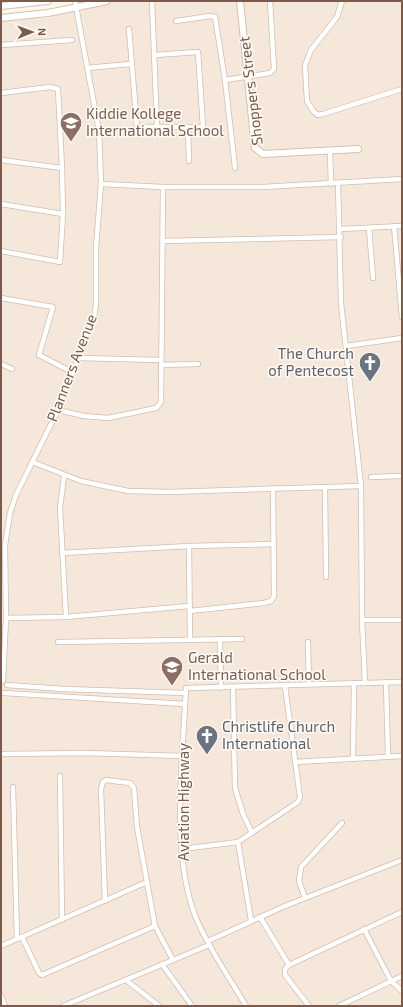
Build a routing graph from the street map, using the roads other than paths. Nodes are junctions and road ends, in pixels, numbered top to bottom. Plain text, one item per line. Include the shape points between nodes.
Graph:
1 (48, 1) edge
2 (74, 1) edge
3 (106, 1) edge
4 (152, 1) edge
5 (240, 1) edge
6 (270, 1) edge
7 (342, 1) edge
8 (1, 6) edge
9 (76, 8) junction
10 (1, 18) edge
11 (176, 21) dead end
12 (129, 29) dead end
13 (72, 40) dead end
14 (1, 45) edge
15 (155, 55) junction
16 (130, 64) junction
17 (87, 68) junction
18 (249, 77) junction
19 (225, 80) junction
20 (402, 89) edge
21 (1, 93) edge
22 (157, 128) junction
23 (188, 128) junction
24 (358, 149) dead end
25 (330, 152) junction
26 (1, 160) edge
27 (189, 161) dead end
28 (62, 168) junction
29 (235, 168) dead end
30 (402, 179) edge
31 (338, 183) junction
32 (100, 184) junction
33 (331, 184) junction
34 (163, 187) junction
35 (1, 204) edge
36 (63, 214) junction
37 (394, 226) junction
38 (402, 226) edge
39 (369, 228) junction
40 (341, 229) junction
41 (341, 237) junction
42 (163, 241) junction
43 (1, 251) edge
44 (373, 278) dead end
45 (1, 298) edge
46 (401, 300) edge
47 (402, 317) edge
48 (402, 338) edge
49 (346, 346) junction
50 (78, 358) junction
51 (161, 362) junction
52 (1, 364) edge
53 (198, 364) dead end
54 (12, 369) dead end
55 (72, 372) junction
56 (58, 410) junction
57 (32, 462) junction
58 (64, 476) junction
59 (402, 476) edge
60 (371, 477) dead end
61 (361, 486) junction
62 (325, 487) junction
63 (273, 488) junction
64 (3, 544) edge
65 (274, 544) junction
66 (189, 546) junction
67 (62, 553) junction
68 (326, 577) dead end
69 (190, 608) junction
70 (66, 617) junction
71 (6, 618) junction
72 (362, 620) junction
73 (402, 620) edge
74 (190, 639) junction
75 (220, 639) junction
76 (242, 639) dead end
77 (58, 642) dead end
78 (308, 642) dead end
79 (2, 681) edge
80 (386, 682) junction
81 (402, 682) edge
82 (354, 683) junction
83 (365, 683) junction
84 (309, 684) junction
85 (7, 685) junction
86 (284, 686) junction
87 (221, 688) junction
88 (233, 688) junction
89 (186, 690) junction
90 (2, 693) edge
91 (185, 704) junction
92 (1, 754) edge
93 (182, 756) junction
94 (402, 756) edge
95 (388, 757) junction
96 (353, 759) junction
97 (295, 762) junction
98 (60, 776) dead end
99 (13, 787) dead end
100 (342, 823) dead end
101 (252, 833) junction
102 (238, 842) junction
103 (182, 849) junction
104 (402, 860) edge
105 (147, 882) junction
106 (305, 898) junction
107 (104, 901) junction
108 (402, 912) edge
109 (260, 917) junction
110 (62, 920) junction
111 (252, 920) junction
112 (155, 926) junction
113 (364, 929) junction
114 (20, 938) junction
115 (208, 943) junction
116 (1, 946) edge
117 (173, 960) junction
118 (162, 964) junction
119 (289, 964) junction
120 (402, 976) edge
121 (126, 980) junction
122 (390, 981) junction
123 (402, 991) edge
124 (1, 996) edge
125 (5, 1006) edge
126 (63, 1006) edge
127 (159, 1006) edge
128 (192, 1006) edge
129 (246, 1006) edge
130 (309, 1006) edge
131 (339, 1006) edge

1 - 8 street
2 - 9 street, Planners Avenue
3 - 9 street
4 - 15 street
5 - 18 street, Shoppers Street
6 - 18 street via 274,69 270,73
7 - 20 street via 337,17 311,50 305,64 307,101 314,112 318,115 323,114
9 - 10 street
9 - 17 street, Planners Avenue
11 - 19 street via 215,17
12 - 16 street
13 - 14 street
15 - 22 street
15 - 23 street via 198,52 204,123 203,127
16 - 17 street
16 - 22 street via 136,127
17 - 32 street, Planners Avenue via 99,131
18 - 19 street
18 - 25 street, Shoppers Street via 257,151 263,154
19 - 29 street
21 - 28 street via 50,87 58,89
22 - 23 street
23 - 27 street
24 - 25 street, Shoppers Street
25 - 33 street
26 - 28 street
28 - 36 street
30 - 31 street
31 - 33 street
31 - 40 street
32 - 34 street
32 - 50 street, Planners Avenue via 96,305
33 - 34 street
34 - 42 street
35 - 36 street
36 - 43 street via 60,262
37 - 38 street
37 - 39 street
37 - 46 street
39 - 40 street
39 - 44 street
40 - 41 street
41 - 42 street
41 - 49 street via 341,303
42 - 51 street
45 - 55 street via 53,307 39,355
46 - 47 street
48 - 49 street
49 - 61 street
50 - 51 street
50 - 55 street, Planners Avenue
51 - 53 street
51 - 56 street via 161,402 156,408 108,418
52 - 54 street
55 - 56 street, Planners Avenue
56 - 57 street, Planners Avenue
57 - 58 street
57 - 64 street, Planners Avenue via 16,495
58 - 63 street via 104,488 128,491
58 - 67 street via 60,508
59 - 60 street
61 - 62 street
61 - 72 street
62 - 63 street
62 - 68 street
63 - 65 street
64 - 71 street, Planners Avenue
65 - 66 street
65 - 69 street via 274,596 271,600 264,603
66 - 67 street
66 - 69 street
67 - 70 street
69 - 70 street
69 - 74 street
70 - 71 street
71 - 79 street, Planners Avenue
72 - 73 street
72 - 83 street
74 - 75 street
74 - 77 street
75 - 76 street
75 - 87 street
78 - 84 street
79 - 85 street
80 - 81 street
80 - 83 street
80 - 95 street
82 - 83 street
82 - 84 street
82 - 96 street
84 - 86 street
85 - 89 street via 96,690
85 - 90 street via 7,689
86 - 88 street
86 - 97 street
87 - 88 street
87 - 89 street
88 - 101 street via 235,788
89 - 91 street, Aviation Highway
90 - 91 street
91 - 93 street, Aviation Highway
92 - 93 street
93 - 103 street, Aviation Highway
94 - 95 street
95 - 96 street
96 - 97 street
97 - 101 street via 299,800
98 - 110 street
99 - 114 street
100 - 106 street via 301,867 299,881
101 - 102 street
102 - 103 street
102 - 111 street
103 - 115 street, Aviation Highway via 190,898
104 - 106 street
105 - 107 street
105 - 107 street via 137,827 134,788 130,783 106,780 101,789
105 - 112 street
106 - 109 street
107 - 110 street
108 - 113 street
109 - 111 street
109 - 119 street
110 - 114 street
111 - 115 street
112 - 114 street via 42,975
112 - 117 street
113 - 119 street
113 - 122 street
114 - 116 street
115 - 117 street
115 - 129 street, Aviation Highway
117 - 118 street
118 - 121 street
118 - 128 street
119 - 130 street via 285,969 285,975
120 - 122 street
121 - 126 street
121 - 127 street
122 - 123 street
122 - 131 street
124 - 125 street

